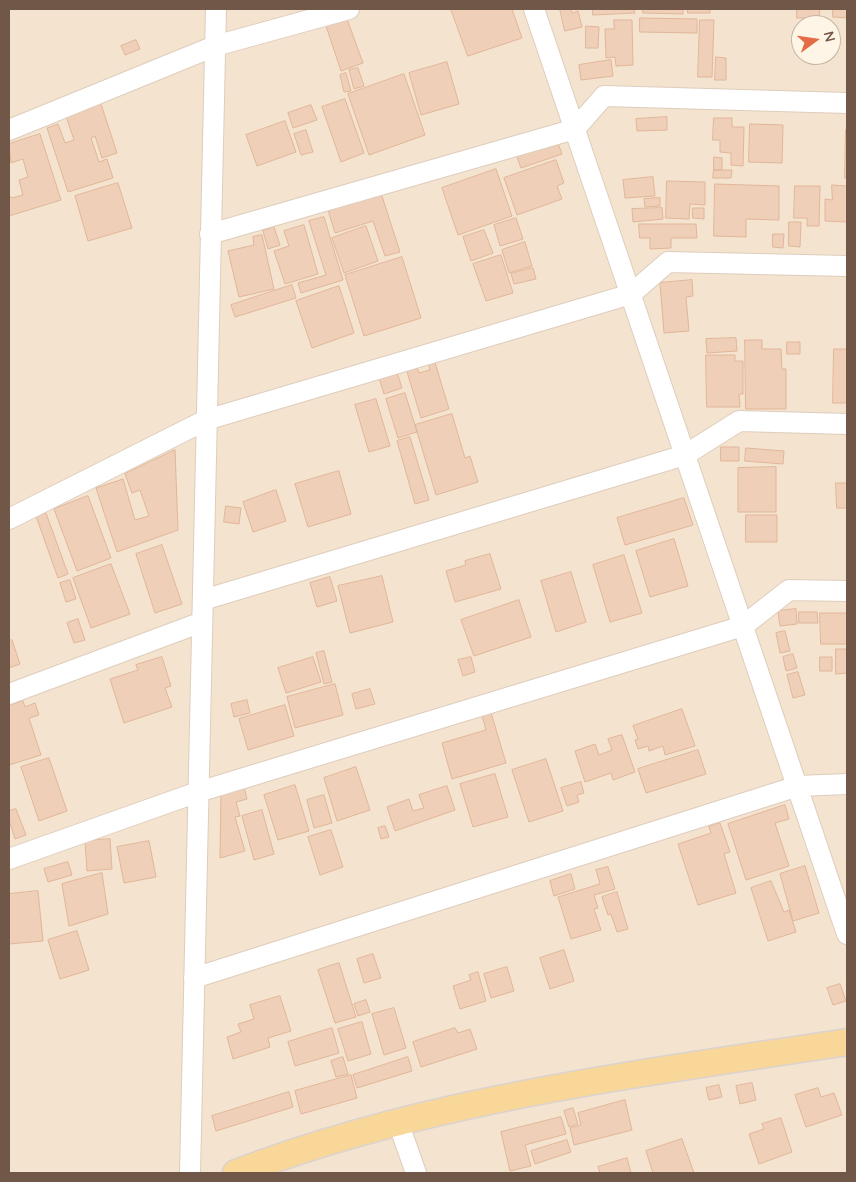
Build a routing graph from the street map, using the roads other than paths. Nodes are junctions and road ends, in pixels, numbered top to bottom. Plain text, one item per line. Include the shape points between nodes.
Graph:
1 (216, 9) edge
2 (349, 9) edge
3 (534, 9) edge
4 (215, 46) junction
5 (847, 103) edge
6 (575, 128) junction
7 (9, 130) edge
8 (210, 234) junction
9 (847, 266) edge
10 (631, 294) junction
11 (206, 420) junction
12 (847, 424) edge
13 (685, 456) junction
14 (9, 519) edge
15 (847, 591) edge
16 (203, 600) junction
17 (202, 622) junction
18 (743, 626) junction
19 (9, 694) edge
20 (847, 784) edge
21 (798, 786) junction
22 (198, 792) junction
23 (9, 859) edge
24 (847, 934) edge
25 (194, 978) junction
26 (847, 1042) edge
27 (398, 1122) junction
28 (190, 1173) edge
29 (236, 1173) edge
30 (416, 1173) edge

1 - 4 street
2 - 4 street
3 - 6 street
4 - 7 street
4 - 8 street
5 - 6 street via 604,96
6 - 8 street
6 - 10 street
8 - 11 street
9 - 10 street via 668,262
10 - 11 street
10 - 13 street
11 - 14 street
11 - 16 street
12 - 13 street via 739,421
13 - 16 street
13 - 18 street
15 - 18 street via 789,590
16 - 17 street
17 - 19 street
17 - 22 street
18 - 21 street
18 - 22 street
20 - 21 street
21 - 24 street
21 - 25 street
22 - 23 street
22 - 25 street
25 - 28 street
26 - 27 main road via 610,1079 446,1109
27 - 29 main road via 286,1154
27 - 30 street

